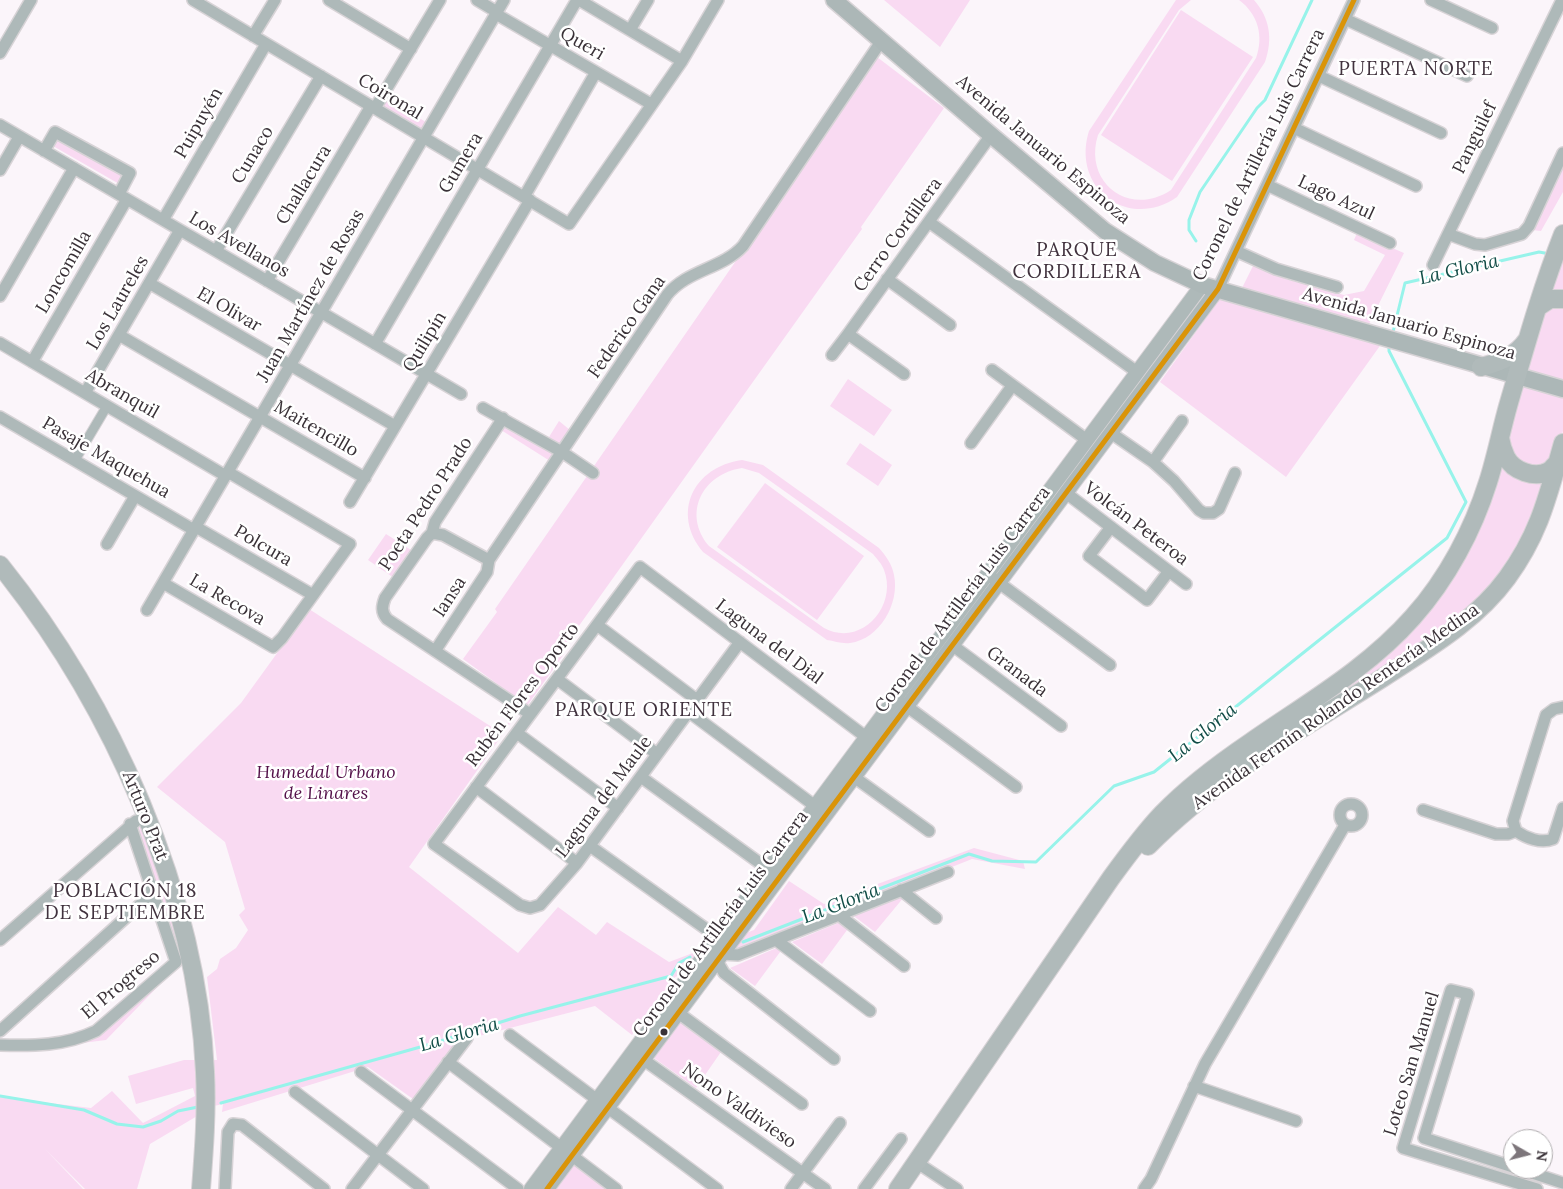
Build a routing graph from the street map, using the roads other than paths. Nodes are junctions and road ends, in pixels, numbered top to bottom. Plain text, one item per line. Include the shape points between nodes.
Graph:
1 (31, 0) edge
2 (193, 0) edge
3 (275, 0) edge
4 (329, 0) edge
5 (440, 0) edge
6 (477, 0) edge
7 (504, 0) edge
8 (578, 0) edge
9 (648, 0) edge
10 (718, 0) edge
11 (834, 0) edge
12 (1354, 0) edge
13 (1431, 0) edge
14 (1560, 8) edge
15 (497, 13) junction
16 (1345, 19) junction
17 (1492, 28) dead end
18 (630, 30) junction
19 (253, 36) junction
20 (4, 38) edge
21 (882, 40) junction
22 (266, 44) junction
23 (551, 45) junction
24 (411, 49) junction
25 (0, 53) edge
26 (682, 61) junction
27 (596, 72) junction
28 (321, 76) junction
29 (1319, 76) junction
30 (1467, 76) dead end
31 (651, 104) junction
32 (373, 107) junction
33 (0, 125) edge
34 (1294, 128) junction
35 (1441, 133) dead end
36 (991, 135) junction
37 (19, 137) junction
38 (424, 137) junction
39 (44, 151) junction
40 (1563, 153) edge
41 (74, 168) junction
42 (478, 169) junction
43 (0, 170) edge
44 (1267, 185) junction
45 (1416, 186) dead end
46 (123, 196) junction
47 (527, 198) junction
48 (163, 220) junction
49 (929, 222) junction
50 (180, 230) junction
51 (1448, 234) junction
52 (1561, 240) edge
53 (1390, 243) dead end
54 (216, 251) junction
55 (1236, 251) junction
56 (1433, 265) dead end
57 (887, 279) junction
58 (268, 281) junction
59 (149, 284) junction
60 (1210, 287) junction
61 (1337, 287) dead end
62 (0, 296) edge
63 (1563, 299) edge
64 (1538, 307) junction
65 (321, 313) junction
66 (1178, 318) junction
67 (950, 325) dead end
68 (1190, 327) junction
69 (119, 334) junction
70 (848, 334) junction
71 (1527, 339) junction
72 (0, 343) edge
73 (375, 344) junction
74 (832, 355) dead end
75 (32, 362) junction
76 (290, 366) junction
77 (1481, 367) junction
78 (992, 370) dead end
79 (1137, 372) junction
80 (426, 374) junction
81 (904, 374) dead end
82 (1517, 376) junction
83 (1012, 386) junction
84 (1563, 389) edge
85 (85, 393) junction
86 (461, 394) dead end
87 (107, 406) junction
88 (1112, 407) junction
89 (483, 408) dead end
90 (0, 417) edge
91 (260, 417) junction
92 (1123, 417) junction
93 (503, 418) junction
94 (1182, 421) dead end
95 (395, 426) junction
96 (1111, 433) junction
97 (1500, 438) junction
98 (1087, 440) junction
99 (971, 443) dead end
100 (1563, 443) edge
101 (562, 452) junction
102 (75, 460) junction
103 (1153, 462) junction
104 (1558, 462) junction
105 (594, 473) dead end
106 (1235, 473) dead end
107 (227, 474) junction
108 (365, 478) junction
109 (1066, 493) junction
110 (135, 496) junction
111 (350, 502) dead end
112 (1111, 527) junction
113 (195, 529) junction
114 (432, 534) junction
115 (107, 544) dead end
116 (490, 560) junction
117 (0, 565) edge
118 (640, 567) joint
119 (1168, 571) junction
120 (987, 574) junction
121 (163, 583) junction
122 (999, 583) junction
123 (1186, 584) dead end
124 (313, 596) junction
125 (147, 610) dead end
126 (597, 625) junction
127 (740, 642) junction
128 (952, 646) junction
129 (435, 651) junction
130 (1110, 665) dead end
131 (557, 679) junction
132 (697, 700) junction
133 (901, 702) junction
134 (1563, 707) edge
135 (689, 712) junction
136 (530, 714) junction
137 (1060, 726) dead end
138 (517, 733) junction
139 (872, 741) junction
140 (657, 754) junction
141 (641, 776) junction
142 (854, 777) junction
143 (476, 787) junction
144 (1016, 788) dead end
145 (816, 806) junction
146 (618, 808) junction
147 (1423, 810) dead end
148 (146, 815) junction
149 (1562, 815) edge
150 (130, 824) junction
151 (1345, 825) dead end
152 (1516, 831) junction
153 (929, 832) dead end
154 (590, 846) junction
155 (578, 863) junction
156 (768, 869) junction
157 (948, 872) dead end
158 (901, 890) junction
159 (153, 893) junction
160 (520, 905) joint
161 (839, 915) junction
162 (936, 918) dead end
163 (1083, 920) junction
164 (0, 940) edge
165 (776, 940) junction
166 (721, 949) junction
167 (176, 962) joint
168 (904, 966) dead end
169 (673, 1009) junction
170 (870, 1011) dead end
171 (0, 1031) edge
172 (510, 1035) dead end
173 (466, 1038) dead end
174 (0, 1045) edge
175 (638, 1056) junction
176 (834, 1059) dead end
177 (448, 1062) junction
178 (361, 1072) dead end
179 (1194, 1086) junction
180 (295, 1092) dead end
181 (602, 1104) junction
182 (802, 1104) dead end
183 (412, 1110) junction
184 (1296, 1121) dead end
185 (840, 1123) dead end
186 (1424, 1138) junction
187 (902, 1139) dead end
188 (567, 1152) junction
189 (1419, 1152) junction
190 (378, 1155) junction
191 (916, 1162) junction
192 (1503, 1164) edge
193 (803, 1173) junction
194 (1551, 1179) edge
195 (1563, 1183) edge
196 (226, 1188) edge
197 (201, 1189) edge
198 (324, 1189) edge
199 (352, 1189) edge
200 (423, 1189) edge
201 (518, 1189) edge
202 (531, 1189) edge
203 (547, 1189) edge
204 (616, 1189) edge
205 (717, 1189) edge
206 (791, 1189) edge
207 (825, 1189) edge
208 (864, 1189) edge
209 (898, 1189) edge
210 (957, 1189) edge
211 (1144, 1189) edge
212 (1537, 1189) edge

1 - 20 street
2 - 19 street, Coironal
3 - 19 street
4 - 24 street
5 - 24 street, Challacura
6 - 15 street, Queri
7 - 15 street, Juan Martínez de Rosas
8 - 18 street
8 - 23 street, Gumera
9 - 18 street
10 - 26 street
11 - 21 main road, Avenida Januario Espinoza
12 - 16 street, Coronel de Artillería Luis Carrera
13 - 17 street
14 - 51 street, Panguilef
15 - 23 street, Queri
15 - 38 street, Juan Martínez de Rosas
16 - 29 street, Coronel de Artillería Luis Carrera
16 - 30 street
18 - 26 street
19 - 22 street, Coironal
20 - 25 street
21 - 36 main road, Avenida Januario Espinoza
21 - 101 street, Federico Gana via 743,246 675,285
22 - 28 street, Coironal
22 - 48 street, Puipuyén
23 - 27 street, Queri
23 - 42 street, Gumera
24 - 32 street, Challacura
26 - 31 street
27 - 31 street, Queri
27 - 47 street, Quilipín
28 - 32 street, Coironal
28 - 54 street, Cunaco
29 - 34 street, Coronel de Artillería Luis Carrera
29 - 35 street
31 - 47 street, Coironal via 570,224
32 - 38 street, Coironal
32 - 58 street, Challacura
33 - 37 street, Los Avellanos
34 - 44 street, Coronel de Artillería Luis Carrera
34 - 45 street
36 - 49 street, Cerro Cordillera
36 - 60 main road, Avenida Januario Espinoza via 1121,242 1154,262
37 - 39 street, Los Avellanos
37 - 43 street
38 - 42 street, Coironal
38 - 65 street, Juan Martínez de Rosas
39 - 41 street, Los Avellanos
39 - 46 street, Loncomilla via 55,132 130,174
40 - 51 street via 1529,226 1522,234 1485,245
41 - 46 street, Los Avellanos
41 - 62 street
42 - 47 street, Coironal
42 - 73 street, Gumera
44 - 53 street, Lago Azul
44 - 55 street, Coronel de Artillería Luis Carrera
46 - 48 street, Los Avellanos
46 - 75 street, Loncomilla
47 - 80 street, Quilipín
48 - 50 street, Los Avellanos
49 - 57 street, Cerro Cordillera
49 - 79 street
50 - 54 street, Los Avellanos
50 - 59 street, Los Laureles
51 - 56 street, Panguilef
52 - 64 main road, Avenida Fermín Rolando Rentería Medina
54 - 58 street, Los Avellanos
55 - 60 street, Coronel de Artillería Luis Carrera
55 - 61 street via 1276,269
57 - 67 street
57 - 70 street, Cerro Cordillera
58 - 65 street, Los Avellanos
59 - 69 street, Los Laureles
59 - 76 street, El Olivar
60 - 66 street, Coronel de Artillería Luis Carrera
60 - 68 street, Coronel de Artillería Luis Carrera
60 - 77 main road, Avenida Januario Espinoza
63 - 64 main road via 1550,299
64 - 71 main road, Avenida Fermín Rolando Rentería Medina
65 - 73 street, Los Avellanos
65 - 76 street, Juan Martínez de Rosas
66 - 68 street
66 - 79 street, Coronel de Artillería Luis Carrera
68 - 92 street, Coronel de Artillería Luis Carrera
69 - 85 street, Los Laureles
69 - 91 street, Maitencillo
70 - 74 street, Cerro Cordillera
70 - 81 street
71 - 77 main road via 1509,357
71 - 82 main road, Avenida Fermín Rolando Rentería Medina
72 - 75 street, Abranquil
73 - 80 street, Los Avellanos
75 - 85 street, Abranquil
76 - 91 street, Juan Martínez de Rosas
76 - 95 street, El Olivar
77 - 82 main road, Avenida Januario Espinoza
78 - 83 street
79 - 88 street, Coronel de Artillería Luis Carrera
80 - 86 street, Los Avellanos
80 - 95 street, Quilipín
82 - 84 main road, Avenida Januario Espinoza
82 - 97 main road, Avenida Fermín Rolando Rentería Medina
83 - 98 street
83 - 99 street
85 - 87 street, Abranquil
87 - 102 street
87 - 107 street, Abranquil
88 - 92 street
88 - 98 street, Coronel de Artillería Luis Carrera
89 - 93 street
90 - 102 street, Pasaje Maquehua
91 - 107 street, Juan Martínez de Rosas
91 - 108 street, Maitencillo
92 - 96 street, Coronel de Artillería Luis Carrera
93 - 101 street
93 - 114 street, Poeta Pedro Prado via 435,522
94 - 103 street
95 - 108 street, Quilipín
96 - 103 street
96 - 109 street, Coronel de Artillería Luis Carrera
97 - 104 main road via 1506,458 1519,469 1543,473
97 - 163 main road, Avenida Fermín Rolando Rentería Medina via 1474,519 1449,567 1414,616 1350,674 1232,755 1178,799 1138,841
98 - 120 street, Coronel de Artillería Luis Carrera
100 - 104 main road, Avenida Fermín Rolando Rentería Medina
101 - 105 street
101 - 116 street, Federico Gana
102 - 110 street, Pasaje Maquehua
103 - 106 street via 1200,510 1209,514 1219,509
104 - 163 main road, Avenida Fermín Rolando Rentería Medina via 1536,531 1506,580 1483,606 1435,643 1246,765 1203,797 1148,846
107 - 113 street, Juan Martínez de Rosas
107 - 124 street, Abranquil via 350,544
108 - 111 street, Quilipín
109 - 112 street, Volcán Peteroa
109 - 122 street, Coronel de Artillería Luis Carrera
110 - 113 street, Pasaje Maquehua
110 - 115 street
112 - 119 street, Volcán Peteroa
112 - 119 street via 1089,556 1147,600
113 - 121 street, Juan Martínez de Rosas
113 - 124 street, Polcura
114 - 116 street via 442,535
114 - 129 street, Poeta Pedro Prado via 386,598 382,610 386,619
116 - 129 street, Iansa via 487,572
117 - 148 main road, Arturo Prat via 43,623 81,684
118 - 126 street, Rubén Flores Oporto
118 - 127 street, Laguna del Dial
119 - 123 street, Volcán Peteroa
120 - 122 street
120 - 133 street, Coronel de Artillería Luis Carrera
121 - 124 street, La Recova via 273,647
121 - 125 street, Juan Martínez de Rosas
122 - 128 street, Coronel de Artillería Luis Carrera
122 - 130 street
126 - 131 street, Rubén Flores Oporto
126 - 132 street
127 - 132 street, Laguna del Maule
127 - 139 street, Laguna del Dial
128 - 133 street, Coronel de Artillería Luis Carrera
128 - 137 street, Granada
129 - 136 street
131 - 136 street, Rubén Flores Oporto
131 - 140 street
132 - 135 street, Laguna del Maule
133 - 139 street, Coronel de Artillería Luis Carrera
133 - 144 street
134 - 152 street via 1546,715 1513,821
135 - 140 street, Laguna del Maule
135 - 145 street
136 - 138 street, Rubén Flores Oporto
138 - 143 street, Rubén Flores Oporto
138 - 146 street
139 - 142 street, Coronel de Artillería Luis Carrera
139 - 145 street, Coronel de Artillería Luis Carrera
140 - 141 street, Laguna del Maule
141 - 146 street, Laguna del Maule
141 - 156 street
142 - 153 street
142 - 166 street, Coronel de Artillería Luis Carrera
143 - 155 street
143 - 160 street, Rubén Flores Oporto via 434,844
145 - 156 street, Coronel de Artillería Luis Carrera
146 - 154 street, Laguna del Maule
147 - 152 street via 1496,834
148 - 150 street
148 - 197 main road, Arturo Prat via 176,900 197,996 206,1112
149 - 152 street via 1553,839 1539,840
150 - 159 street, Arturo Prat
150 - 164 street
151 - 179 street
154 - 155 street, Laguna del Maule
154 - 166 street
155 - 160 street, Laguna del Maule via 540,905 530,908
156 - 166 street, Coronel de Artillería Luis Carrera
157 - 158 street
158 - 161 street
158 - 162 street
159 - 167 street, Arturo Prat
159 - 171 street
161 - 165 street
161 - 168 street
163 - 191 main road, Avenida Fermín Rolando Rentería Medina
165 - 166 street via 738,955
165 - 170 street
166 - 169 street, Coronel de Artillería Luis Carrera
166 - 169 street, Coronel de Artillería Luis Carrera
166 - 176 street via 724,973
167 - 174 street, El Progreso via 87,1036 51,1044
169 - 175 street, Coronel de Artillería Luis Carrera
169 - 182 street
172 - 181 street
173 - 177 street
175 - 181 street, Coronel de Artillería Luis Carrera
175 - 193 street, Nono Valdivieso
177 - 183 street
177 - 188 street
178 - 183 street
179 - 184 street
179 - 211 street
180 - 190 street
181 - 188 street, Coronel de Artillería Luis Carrera
181 - 205 street
183 - 190 street
183 - 201 street
185 - 193 street
186 - 189 street
186 - 189 street, Loteo San Manuel via 1468,994 1452,990 1403,1148
186 - 192 street, Loteo San Manuel
187 - 208 street
188 - 202 street, Coronel de Artillería Luis Carrera
188 - 203 street, Coronel de Artillería Luis Carrera
188 - 204 street
189 - 212 street, Loteo San Manuel
190 - 199 street
190 - 200 street
191 - 209 main road, Avenida Fermín Rolando Rentería Medina
191 - 210 street
193 - 206 street
193 - 207 street, Nono Valdivieso
194 - 195 street
196 - 198 street via 228,1132 233,1124 242,1125

